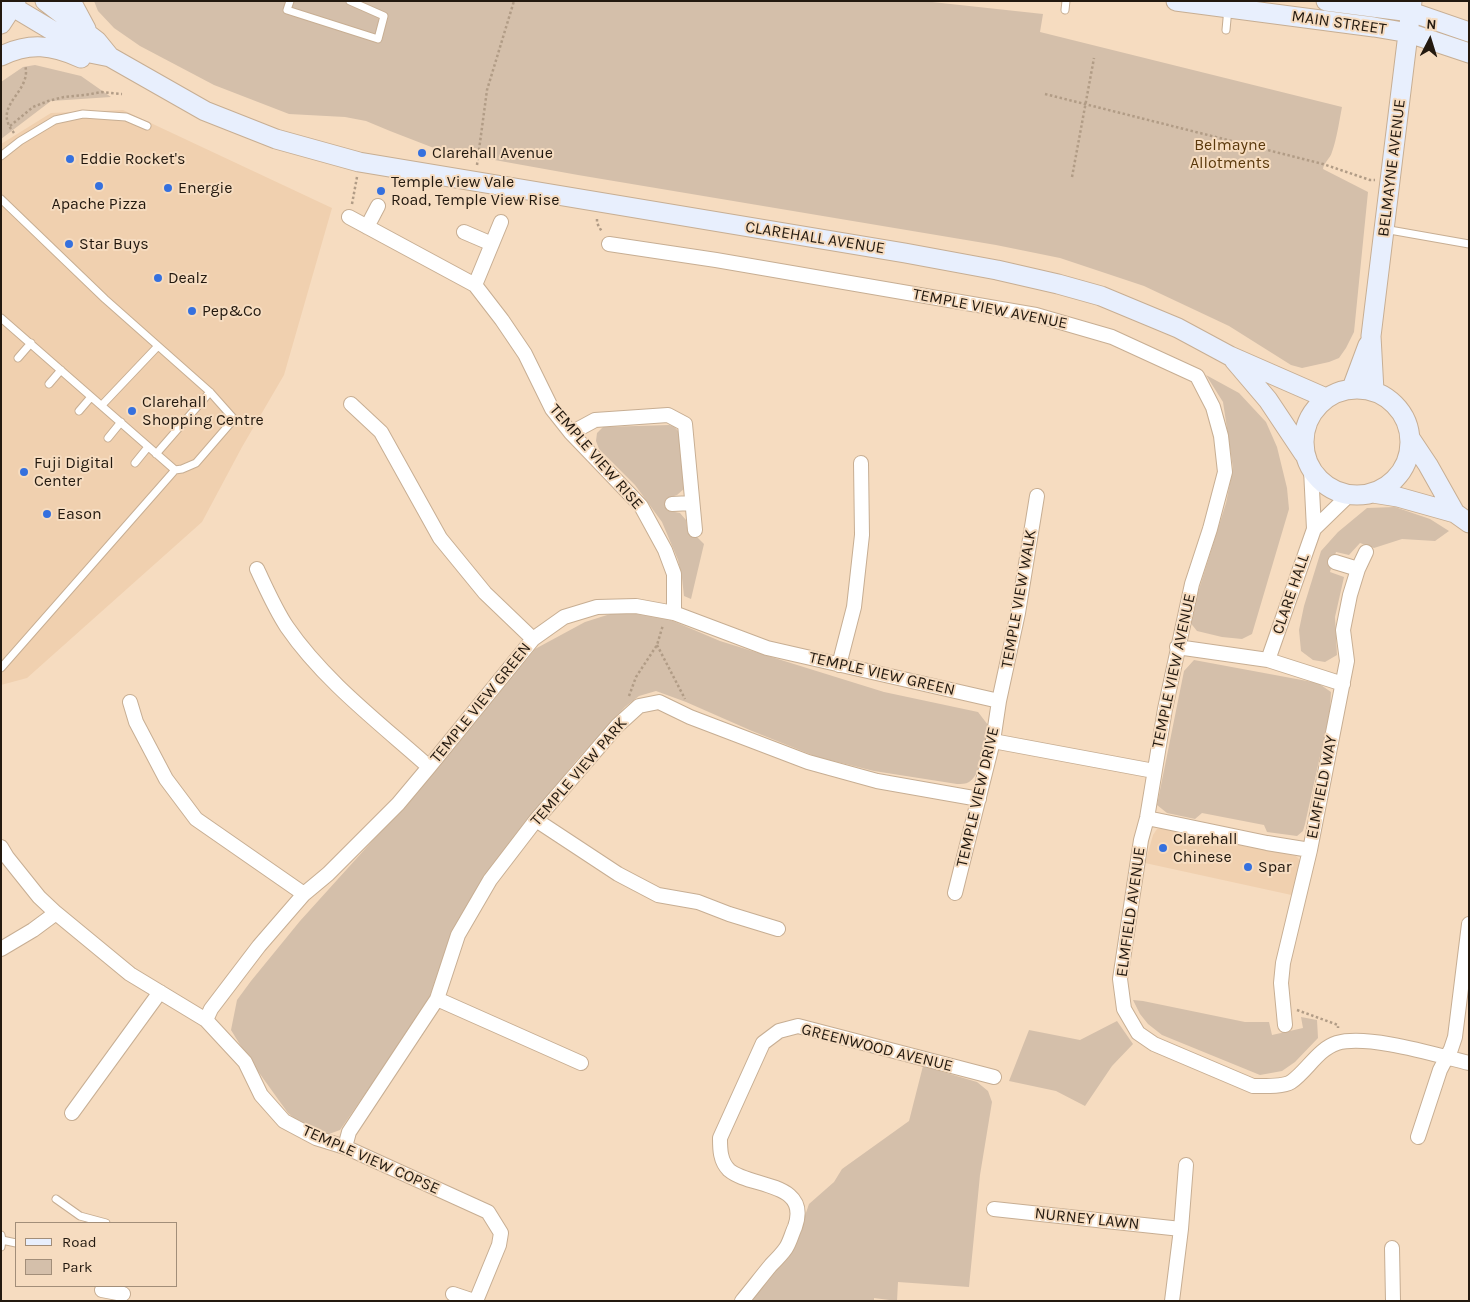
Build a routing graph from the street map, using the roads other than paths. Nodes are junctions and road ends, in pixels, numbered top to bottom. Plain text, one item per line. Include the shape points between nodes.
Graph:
1 (45, 1) edge
2 (71, 1) edge
3 (290, 1) edge
4 (350, 1) edge
5 (1066, 1) edge
6 (1176, 1) edge
7 (1326, 1) edge
8 (10, 3) edge
9 (1412, 6) edge
10 (1228, 8) junction
11 (1065, 10) dead end
12 (1, 24) edge
13 (1226, 30) dead end
14 (1469, 32) edge
15 (1409, 33) junction
16 (90, 36) junction
17 (1469, 54) edge
18 (1, 56) edge
19 (110, 57) junction
20 (129, 68) junction
21 (147, 126) dead end
22 (1, 156) edge
23 (1, 199) edge
24 (378, 206) dead end
25 (348, 217) road end
26 (500, 222) dead end
27 (367, 227) junction
28 (1384, 229) junction
29 (464, 232) dead end
30 (492, 244) junction
31 (609, 244) road end
32 (1469, 244) edge
33 (474, 285) junction
34 (1, 318) edge
35 (1371, 336) junction
36 (31, 343) junction
37 (158, 346) junction
38 (1230, 356) junction
39 (18, 358) dead end
40 (61, 370) junction
41 (49, 384) dead end
42 (1352, 388) junction
43 (1374, 391) junction
44 (210, 392) junction
45 (92, 397) junction
46 (1326, 398) junction
47 (350, 404) dead end
48 (102, 405) junction
49 (78, 411) dead end
50 (121, 422) junction
51 (571, 433) junction
52 (108, 438) dead end
53 (1410, 438) junction
54 (148, 447) junction
55 (156, 454) junction
56 (135, 463) dead end
57 (861, 463) dead end
58 (1308, 463) junction
59 (175, 470) junction
60 (1373, 493) junction
61 (1349, 494) junction
62 (1038, 496) dead end
63 (692, 503) junction
64 (672, 504) dead end
65 (1462, 518) edge
66 (1314, 529) junction
67 (695, 530) dead end
68 (1366, 552) dead end
69 (1335, 562) dead end
70 (257, 569) dead end
71 (1358, 569) junction
72 (674, 613) junction
73 (533, 639) junction
74 (1177, 647) junction
75 (1268, 660) junction
76 (839, 665) junction
77 (1, 668) edge
78 (1342, 684) junction
79 (130, 702) dead end
80 (999, 702) junction
81 (993, 741) junction
82 (429, 767) junction
83 (1154, 771) junction
84 (979, 799) junction
85 (1147, 818) junction
86 (536, 820) junction
87 (1, 847) edge
88 (1310, 850) junction
89 (955, 893) dead end
90 (304, 894) junction
91 (56, 913) junction
92 (1469, 924) edge
93 (778, 929) dead end
94 (1, 949) edge
95 (160, 992) junction
96 (437, 998) junction
97 (206, 1020) junction
98 (1285, 1025) dead end
99 (1446, 1058) junction
100 (580, 1063) dead end
101 (1469, 1063) edge
102 (994, 1077) dead end
103 (72, 1113) dead end
104 (1418, 1137) dead end
105 (345, 1147) junction
106 (1186, 1165) dead end
107 (56, 1199) dead end
108 (994, 1209) dead end
109 (102, 1222) edge
110 (1181, 1229) junction
111 (2, 1241) edge
112 (15, 1243) edge
113 (1392, 1248) dead end
114 (102, 1290) dead end
115 (124, 1293) edge
116 (453, 1294) dead end
117 (475, 1301) edge
118 (742, 1301) edge
119 (1172, 1301) edge
120 (1393, 1301) edge

1 - 16 main road, CLAREHALL AVENUE
2 - 16 main road
3 - 4 lane via 287,10 378,39 384,16
5 - 11 lane
6 - 10 main road, MAIN STREET
7 - 9 main road, MAIN STREET
8 - 12 main road
8 - 19 main road, CLAREHALL AVENUE via 90,53
9 - 14 main road, MAIN STREET
9 - 15 main road, BELMAYNE AVENUE
10 - 13 lane
10 - 15 main road, MAIN STREET
15 - 17 main road, MAIN STREET
15 - 28 main road, BELMAYNE AVENUE
16 - 19 main road, CLAREHALL AVENUE
18 - 20 main road via 38,46 67,52 107,70
19 - 20 main road, CLAREHALL AVENUE
20 - 38 main road, CLAREHALL AVENUE via 205,111 276,140 359,162 997,270 1101,296 1178,328
21 - 22 lane via 126,116 84,114 56,120
23 - 37 lane via 90,286
24 - 27 street
25 - 27 street, TEMPLE VIEW RISE
26 - 30 street
27 - 33 street, TEMPLE VIEW RISE
28 - 32 lane
28 - 35 main road, BELMAYNE AVENUE
29 - 30 street
30 - 33 street
31 - 74 street, TEMPLE VIEW AVENUE via 1036,315 1112,337 1197,376 1213,407 1221,436 1225,472
33 - 51 street, TEMPLE VIEW RISE via 525,354 552,409
34 - 36 lane
35 - 42 main road, BELMAYNE AVENUE
35 - 43 main road, BELMAYNE AVENUE
36 - 39 lane
36 - 40 lane
37 - 44 lane
37 - 48 lane
38 - 46 main road, CLAREHALL AVENUE
38 - 58 main road, CLAREHALL AVENUE via 1268,400
40 - 41 lane
40 - 45 lane
42 - 43 main road
42 - 46 main road
43 - 53 main road via 1402,412
44 - 55 lane
44 - 59 lane via 234,419 196,463
45 - 48 lane
45 - 49 lane
46 - 58 main road via 1316,407 1307,423 1303,438
47 - 73 street via 381,432 440,538 485,593
48 - 50 lane
50 - 52 lane
50 - 54 lane
51 - 63 street via 595,420 668,415 685,424
51 - 72 street, TEMPLE VIEW RISE via 640,506 665,550 674,574
53 - 60 main road via 1403,468 1392,482
53 - 65 main road
54 - 55 lane
54 - 56 lane
55 - 59 lane
57 - 76 street via 862,535 854,606
58 - 61 main road via 1322,482
58 - 66 street, CLARE HALL
59 - 77 lane
60 - 61 main road
60 - 65 main road via 1398,497
61 - 66 street, CLARE HALL
62 - 80 street, TEMPLE VIEW WALK
63 - 64 street
63 - 67 street
66 - 75 street, CLARE HALL
68 - 71 street, ELMFIELD WAY
69 - 71 street
70 - 82 street via 286,626 309,656
71 - 78 street, ELMFIELD WAY via 1343,630 1347,661
72 - 73 street, TEMPLE VIEW GREEN via 636,606 597,607 564,617
72 - 76 street, TEMPLE VIEW GREEN via 766,648
73 - 82 street, TEMPLE VIEW GREEN
74 - 75 street
74 - 83 street, TEMPLE VIEW AVENUE
75 - 78 street
76 - 80 street, TEMPLE VIEW GREEN
78 - 88 street, ELMFIELD WAY
79 - 90 street via 136,722 166,779 196,819
80 - 81 street, TEMPLE VIEW DRIVE
81 - 83 street, TEMPLE VIEW AVENUE
81 - 84 street, TEMPLE VIEW DRIVE
82 - 90 street, TEMPLE VIEW GREEN via 398,804
83 - 85 street, TEMPLE VIEW AVENUE
84 - 86 street, TEMPLE VIEW PARK via 877,781 808,762 659,702 639,706 617,726
84 - 89 street, TEMPLE VIEW DRIVE
85 - 88 street
85 - 99 street, ELMFIELD AVENUE via 1140,840 1120,979 1124,1009 1138,1033 1154,1044 1253,1086 1290,1083 1321,1053 1337,1043 1365,1040
86 - 93 street via 618,874 658,895 698,902
86 - 96 street, TEMPLE VIEW PARK via 490,880 458,935
87 - 91 street, TEMPLE VIEW COPSE via 39,897
88 - 98 street, ELMFIELD WAY via 1283,963 1281,983
90 - 97 street, TEMPLE VIEW GREEN via 259,946
91 - 94 street
91 - 95 street, TEMPLE VIEW COPSE via 130,974
92 - 99 street via 1455,1037
95 - 97 street, TEMPLE VIEW COPSE
95 - 103 street
96 - 100 street
96 - 105 street, TEMPLE VIEW PARK via 349,1132
97 - 105 street, TEMPLE VIEW COPSE via 244,1062 261,1095 284,1121 316,1138
99 - 101 street, ELMFIELD AVENUE
99 - 104 street
102 - 118 street, GREENWOOD AVENUE via 798,1026 779,1031 763,1044 720,1138 720,1150 723,1162 730,1170 788,1194 798,1213 787,1247
105 - 117 street, TEMPLE VIEW COPSE via 488,1212 500,1233 500,1245
106 - 110 street
107 - 109 lane via 80,1216
108 - 110 street, NURNEY LAWN
110 - 119 street
111 - 112 lane
113 - 120 street
114 - 115 street
116 - 117 street

